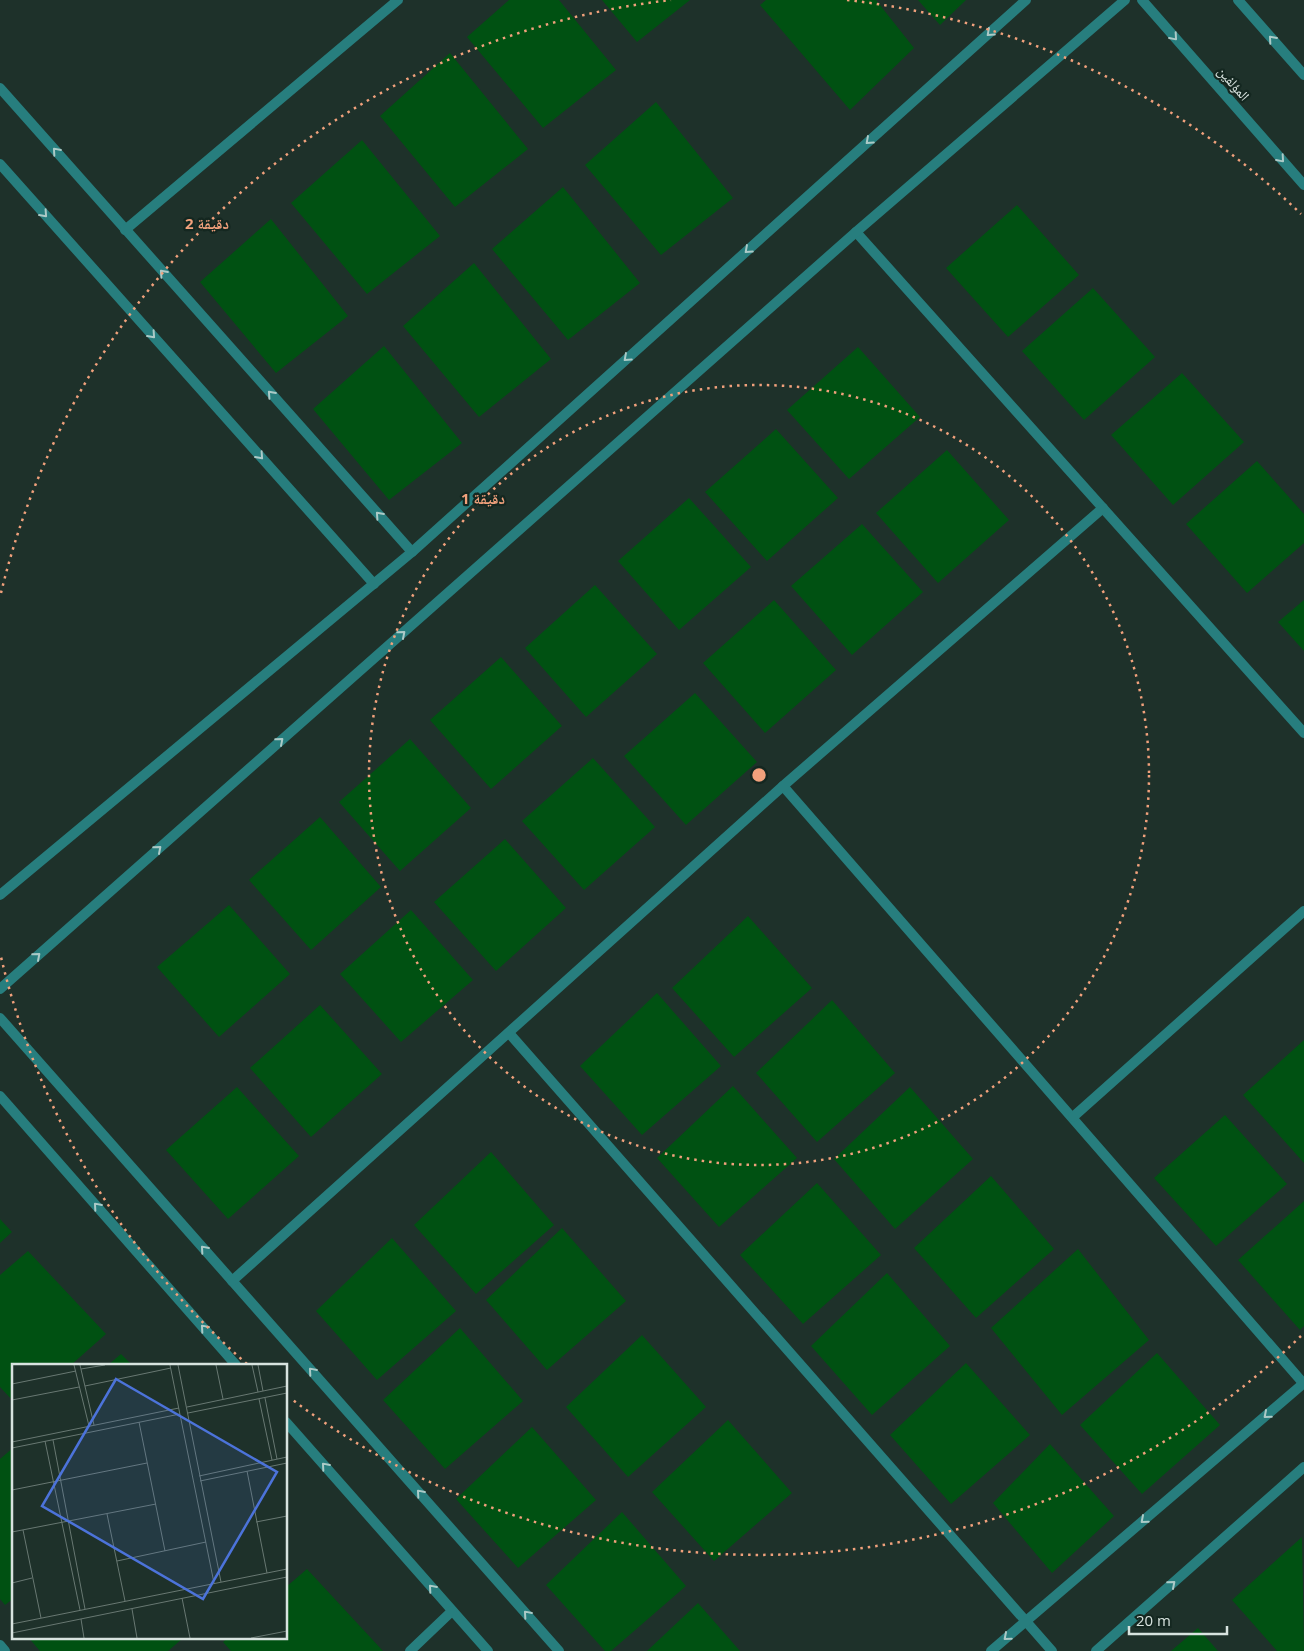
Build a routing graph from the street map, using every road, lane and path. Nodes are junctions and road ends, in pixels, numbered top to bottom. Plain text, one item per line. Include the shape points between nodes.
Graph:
1 (398, 0) edge
2 (1026, 0) edge
3 (1125, 0) edge
4 (1142, 0) edge
5 (1238, 0) edge
6 (1304, 75) edge
7 (0, 88) edge
8 (0, 164) edge
9 (1304, 185) edge
10 (125, 230) junction
11 (856, 232) junction
12 (1103, 508) junction
13 (412, 552) junction
14 (374, 584) junction
15 (1304, 733) edge
16 (783, 786) junction
17 (0, 895) edge
18 (1304, 910) edge
19 (0, 989) edge
20 (0, 1018) edge
21 (509, 1033) junction
22 (0, 1096) edge
23 (1073, 1117) junction
24 (232, 1280) junction
25 (235, 1364) edge
26 (1304, 1384) edge
27 (288, 1424) edge
28 (1304, 1467) edge
29 (452, 1611) junction
30 (1026, 1621) junction
31 (0, 1646) edge
32 (484, 1650) edge
33 (5, 1651) edge
34 (410, 1651) edge
35 (560, 1651) edge
36 (991, 1651) edge
37 (1052, 1651) edge
38 (1096, 1651) edge

1 - 10 street
2 -> 13 street
3 - 11 street
4 -> 9 street, المؤلفين
6 -> 5 street
10 -> 7 street
8 -> 14 street
13 -> 10 street
11 - 12 street
19 -> 11 street
12 - 15 street
12 - 16 street
13 - 14 street
14 - 17 street
16 - 21 street
16 - 23 street
18 - 23 street
24 -> 20 street
21 - 24 street
21 - 30 street
25 -> 22 street
23 - 26 street
35 -> 24 street
26 -> 30 street
29 -> 27 street
38 -> 28 street
29 - 32 street
29 - 34 street
30 -> 36 street
30 - 37 street
31 - 33 street

